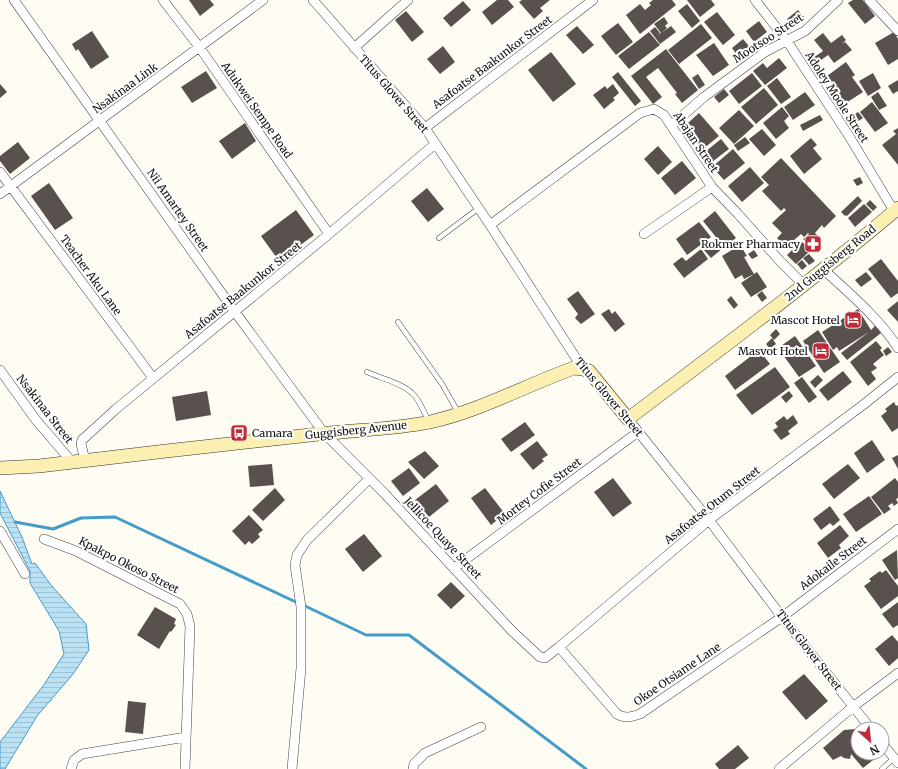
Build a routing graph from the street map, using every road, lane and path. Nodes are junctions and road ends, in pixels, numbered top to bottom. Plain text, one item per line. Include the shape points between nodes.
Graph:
1 (14, 0) edge
2 (163, 0) edge
3 (263, 0) edge
4 (313, 0) edge
5 (408, 0) edge
6 (593, 0) edge
7 (755, 0) edge
8 (838, 0) edge
9 (870, 0) edge
10 (898, 31) edge
11 (787, 41) junction
12 (200, 48) junction
13 (354, 48) junction
14 (101, 121) junction
15 (672, 125) junction
16 (425, 128) junction
17 (435, 144) junction
18 (0, 172) edge
19 (11, 186) junction
20 (712, 187) junction
21 (0, 194) edge
22 (479, 208) junction
23 (896, 210) edge
24 (490, 225) junction
25 (329, 234) junction
26 (644, 234) dead end
27 (439, 238) dead end
28 (824, 270) junction
29 (804, 285) junction
30 (235, 312) junction
31 (398, 322) dead end
32 (898, 348) edge
33 (583, 369) junction
34 (0, 370) edge
35 (366, 372) dead end
36 (898, 377) edge
37 (152, 378) junction
38 (459, 414) junction
39 (628, 419) junction
40 (429, 422) junction
41 (638, 432) junction
42 (324, 433) junction
43 (85, 460) junction
44 (72, 462) junction
45 (3, 467) edge
46 (369, 479) junction
47 (709, 520) junction
48 (898, 529) edge
49 (0, 531) edge
50 (44, 539) dead end
51 (454, 568) junction
52 (25, 574) dead end
53 (782, 617) junction
54 (559, 646) junction
55 (545, 658) joint
56 (898, 673) edge
57 (854, 706) junction
58 (866, 721) edge
59 (481, 727) dead end
60 (186, 737) junction
61 (890, 752) edge
62 (897, 759) edge
63 (71, 769) edge
64 (185, 769) edge
65 (292, 769) edge
66 (413, 769) edge
67 (779, 769) edge
68 (882, 769) edge

1 - 14 street, Nii Amartey Street
2 - 12 street, Adukwei Sempe Road
3 - 12 street, Nsakinaa Link
4 - 13 street, Titus Glover Street
5 - 13 street
6 - 16 street, Asafoatse Baakunkor Street
7 - 11 street, Adoley Moole Street
8 - 11 street, Mootsoo Street via 805,31
9 - 10 street
11 - 15 street, Mootsoo Street via 765,52 704,97
11 - 23 street, Adoley Moole Street
12 - 14 street, Nsakinaa Link
12 - 25 street, Adukwei Sempe Road
13 - 16 street, Titus Glover Street
14 - 19 street, Nsakinaa Link
14 - 30 street, Nii Amartey Street
15 - 20 street, Abajan Street
15 - 24 street, Abajan Street via 664,114 654,110 640,114
16 - 17 street, Titus Glover Street
17 - 22 street, Titus Glover Street
17 - 25 street, Asafoatse Baakunkor Street
18 - 19 street, Teacher Aku Lane
19 - 21 street, Nsakinaa Link
19 - 37 street, Teacher Aku Lane
20 - 26 street
20 - 29 street, Abajan Street
22 - 24 street, Titus Glover Street
22 - 27 lane
23 - 28 main road, 2nd Guggisberg Road
24 - 33 street, Titus Glover Street
25 - 30 street, Asafoatse Baakunkor Street
28 - 29 main road, 2nd Guggisberg Road
28 - 32 street via 873,316
29 - 39 main road, 2nd Guggisberg Road
30 - 37 street, Asafoatse Baakunkor Street
30 - 42 street, Nii Amartey Street
31 - 38 lane via 442,384
33 - 38 main road, Guggisberg Avenue via 574,368
33 - 39 main road, Titus Glover Street via 589,371
34 - 44 street, Nsakinaa Street via 36,420
35 - 40 lane via 412,393
36 - 47 street, Asafoatse Otum Street via 863,406
37 - 43 street, Asafoatse Baakunkor Street via 82,440
38 - 40 main road, Guggisberg Avenue
39 - 41 street, Titus Glover Street
40 - 42 main road, Guggisberg Avenue
41 - 47 street, Titus Glover Street
41 - 51 street, Mortey Cofie Street
42 - 43 main road, Guggisberg Avenue
42 - 46 street, Jellicoe Quaye Street
43 - 44 main road, Guggisberg Avenue
44 - 45 main road, Guggisberg Avenue
46 - 51 street, Jellicoe Quaye Street
46 - 65 street via 307,540 297,555 295,565 301,607 301,668
47 - 53 street, Titus Glover Street
47 - 54 street, Asafoatse Otum Street
48 - 53 street, Adokaile Street
49 - 52 street
50 - 60 street, Kpakpo Okoso Street via 76,551 180,604 187,614 190,626
51 - 55 street, Jellicoe Quaye Street via 512,631 540,657
53 - 54 street, Okoe Otsiame Lane via 632,717 622,718 617,714
53 - 57 street, Titus Glover Street
54 - 55 street, Asafoatse Otum Street
56 - 57 street
57 - 58 street, Titus Glover Street
57 - 67 street
59 - 66 street via 425,753 414,764
60 - 63 street via 82,754 74,760
60 - 64 street, Kpakpo Okoso Street
61 - 62 street
62 - 68 lane

